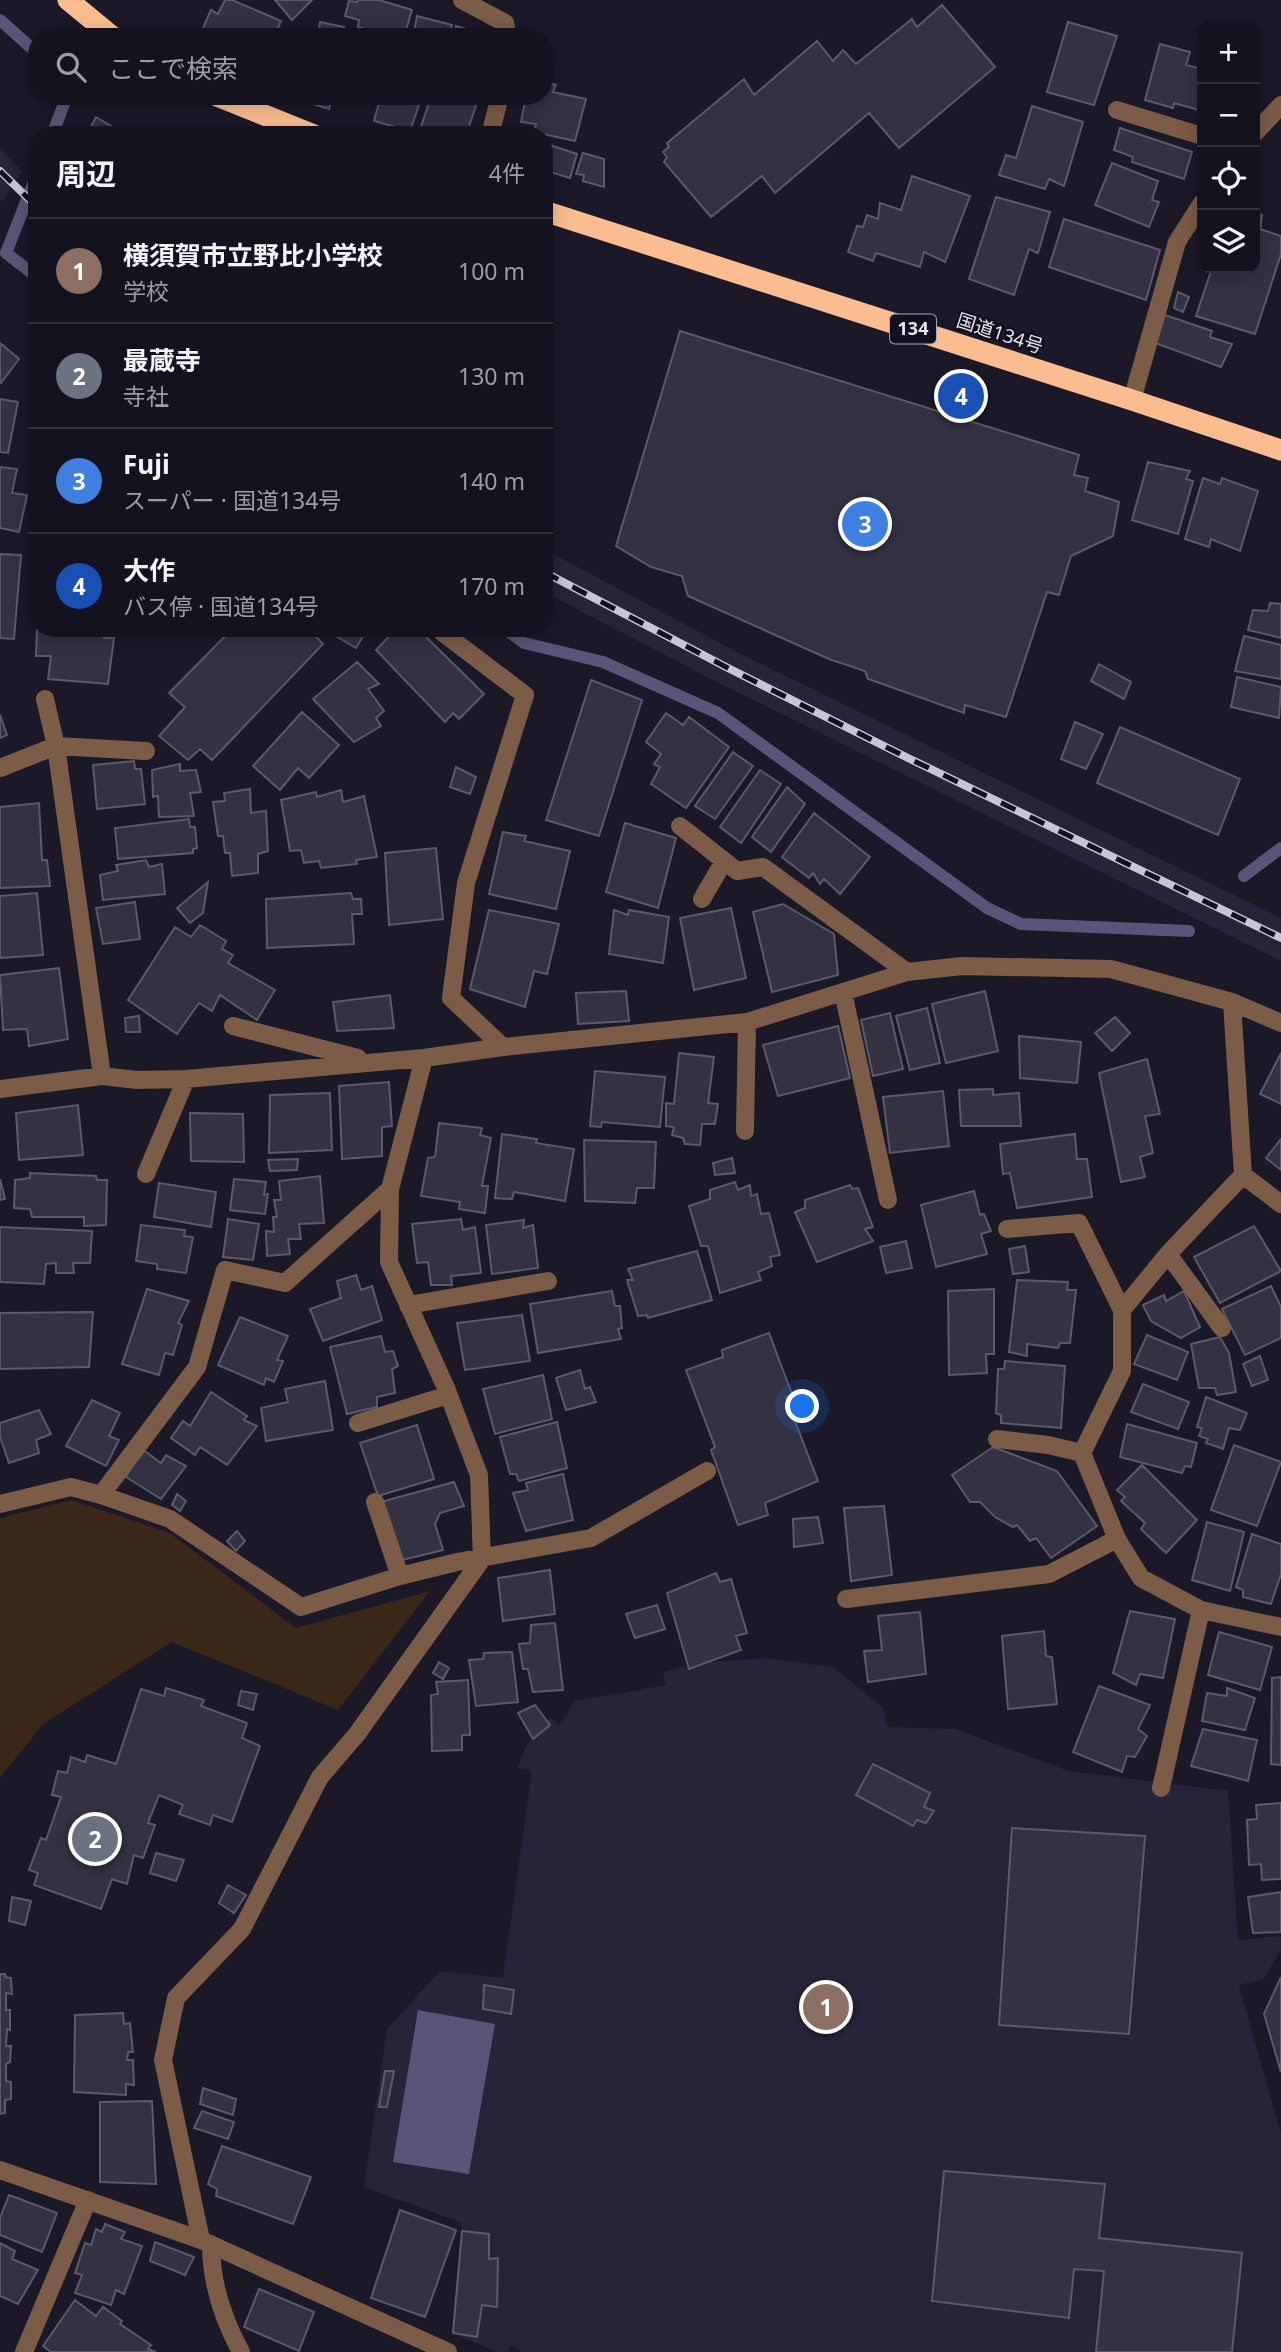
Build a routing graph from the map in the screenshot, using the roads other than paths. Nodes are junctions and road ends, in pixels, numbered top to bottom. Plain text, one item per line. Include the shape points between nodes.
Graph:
1 (68, 0) edge
2 (462, 0) edge
3 (102, 28) edge
4 (506, 28) edge
5 (239, 105) edge
6 (498, 105) edge
7 (1281, 105) edge
8 (1117, 110) dead end
9 (292, 126) edge
10 (492, 126) edge
11 (1260, 128) edge
12 (1197, 134) edge
13 (1198, 210) edge
14 (553, 214) edge
15 (1132, 400) junction
16 (1281, 450) edge
17 (449, 637) edge
18 (45, 699) dead end
19 (55, 746) junction
20 (146, 751) dead end
21 (0, 768) edge
22 (680, 826) dead end
23 (724, 861) junction
24 (702, 899) dead end
25 (906, 972) junction
26 (843, 992) junction
27 (1232, 1002) junction
28 (747, 1022) junction
29 (1281, 1023) edge
30 (233, 1026) dead end
31 (503, 1047) junction
32 (424, 1058) junction
33 (370, 1062) junction
34 (102, 1076) junction
35 (186, 1079) junction
36 (0, 1088) edge
37 (745, 1131) dead end
38 (146, 1174) dead end
39 (1244, 1175) junction
40 (390, 1189) junction
41 (888, 1200) dead end
42 (1281, 1204) edge
43 (1007, 1229) dead end
44 (1168, 1254) junction
45 (548, 1281) dead end
46 (408, 1305) junction
47 (1122, 1310) junction
48 (1222, 1328) dead end
49 (448, 1395) junction
50 (358, 1423) dead end
51 (997, 1438) dead end
52 (1082, 1453) junction
53 (707, 1471) dead end
54 (102, 1494) junction
55 (376, 1502) dead end
56 (0, 1504) edge
57 (1117, 1539) junction
58 (482, 1559) junction
59 (400, 1576) junction
60 (846, 1599) dead end
61 (1201, 1610) junction
62 (1281, 1627) edge
63 (1161, 1788) dead end
64 (0, 2170) edge
65 (88, 2200) junction
66 (206, 2242) junction
67 (24, 2352) edge
68 (241, 2352) edge
69 (448, 2352) edge

1 - 3 highway
2 - 4 street via 505,23
5 - 9 highway
6 - 10 street
7 - 11 street
8 - 12 street
13 - 15 street via 1177,242
14 - 15 highway, 国道134号 / 134
15 - 16 highway, 国道134号 / 134
17 - 31 street via 525,695 467,883 451,998
18 - 19 street
19 - 20 street
19 - 21 street
19 - 34 street
22 - 23 street
23 - 24 street
23 - 25 street via 737,871 763,867
25 - 26 street
25 - 27 street via 962,966 1111,969
26 - 28 street
26 - 41 street
27 - 29 street
27 - 39 street
28 - 31 street
28 - 37 street
30 - 33 street
31 - 32 street
32 - 33 street
32 - 40 street
33 - 35 street
34 - 35 street
34 - 36 street
35 - 38 street
39 - 42 street
39 - 44 street
40 - 46 street via 389,1262
40 - 54 street via 285,1283 225,1270 197,1367
43 - 47 street via 1079,1223
44 - 47 street
44 - 48 street
45 - 46 street
46 - 49 street
47 - 52 street via 1122,1371
49 - 50 street
49 - 58 street via 479,1475
51 - 52 street
52 - 57 street
53 - 58 street via 591,1538
54 - 56 street via 71,1487
54 - 59 street via 170,1519 302,1607
55 - 59 street
57 - 60 street via 1049,1574
57 - 61 street via 1141,1578
58 - 59 street
58 - 66 street via 357,1734 320,1777 242,1929 176,1998 163,2060
61 - 62 street
61 - 63 street
64 - 65 street
65 - 66 street
65 - 67 street
66 - 68 street via 226,2325
66 - 69 street

